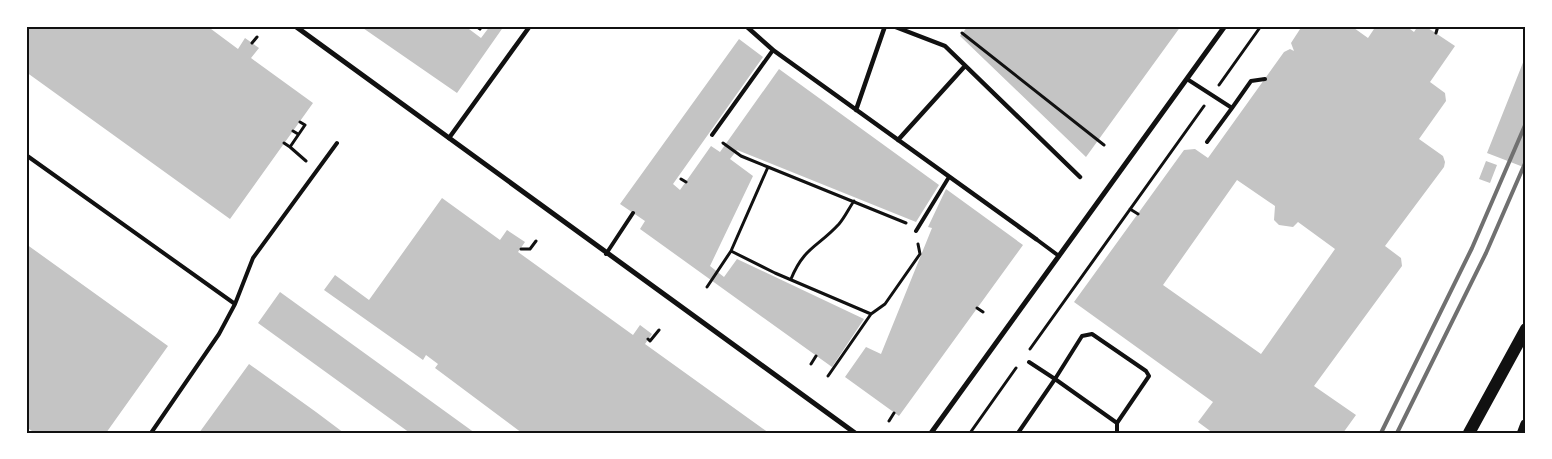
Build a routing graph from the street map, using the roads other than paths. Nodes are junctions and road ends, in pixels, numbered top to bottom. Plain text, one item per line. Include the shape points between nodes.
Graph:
1 (295, 26) edge
2 (530, 26) edge
3 (746, 26) edge
4 (885, 26) edge
5 (893, 26) edge
6 (1217, 26) edge
7 (1224, 28) edge
8 (773, 50) junction
9 (965, 66) junction
10 (1187, 79) junction
11 (1265, 79) dead end
12 (1232, 108) junction
13 (856, 110) junction
14 (712, 135) road end
15 (449, 138) junction
16 (898, 140) junction
17 (1207, 142) dead end
18 (337, 143) dead end
19 (26, 155) edge
20 (949, 177) junction
21 (1080, 177) dead end
22 (633, 213) dead end
23 (916, 231) road end
24 (1036, 239) joint
25 (606, 254) junction
26 (1059, 256) junction
27 (235, 304) junction
28 (1526, 329) edge
29 (1029, 362) dead end
30 (1056, 379) junction
31 (1117, 423) junction
32 (1526, 425) edge
33 (151, 433) edge
34 (855, 433) edge
35 (931, 433) edge
36 (1018, 433) edge
37 (1117, 433) edge
38 (1469, 433) edge
39 (1523, 433) edge

1 - 15 street
2 - 15 street
3 - 8 street
4 - 13 street
5 - 9 street via 945,46
6 - 7 lane
7 - 10 street
8 - 13 street
8 - 14 lane
9 - 16 street
9 - 21 street
10 - 12 lane
10 - 26 street
11 - 12 lane via 1251,81
12 - 17 lane
13 - 16 street
15 - 25 street
16 - 20 street
18 - 27 lane via 253,258
19 - 27 lane
20 - 23 lane
20 - 24 street
22 - 25 lane
24 - 26 lane
25 - 34 street
26 - 35 street
27 - 33 lane via 219,334
28 - 38 main road
29 - 30 lane
30 - 31 lane
30 - 31 lane via 1082,336 1087,334 1092,334 1146,372 1149,376
30 - 36 lane
31 - 37 lane
32 - 39 main road

